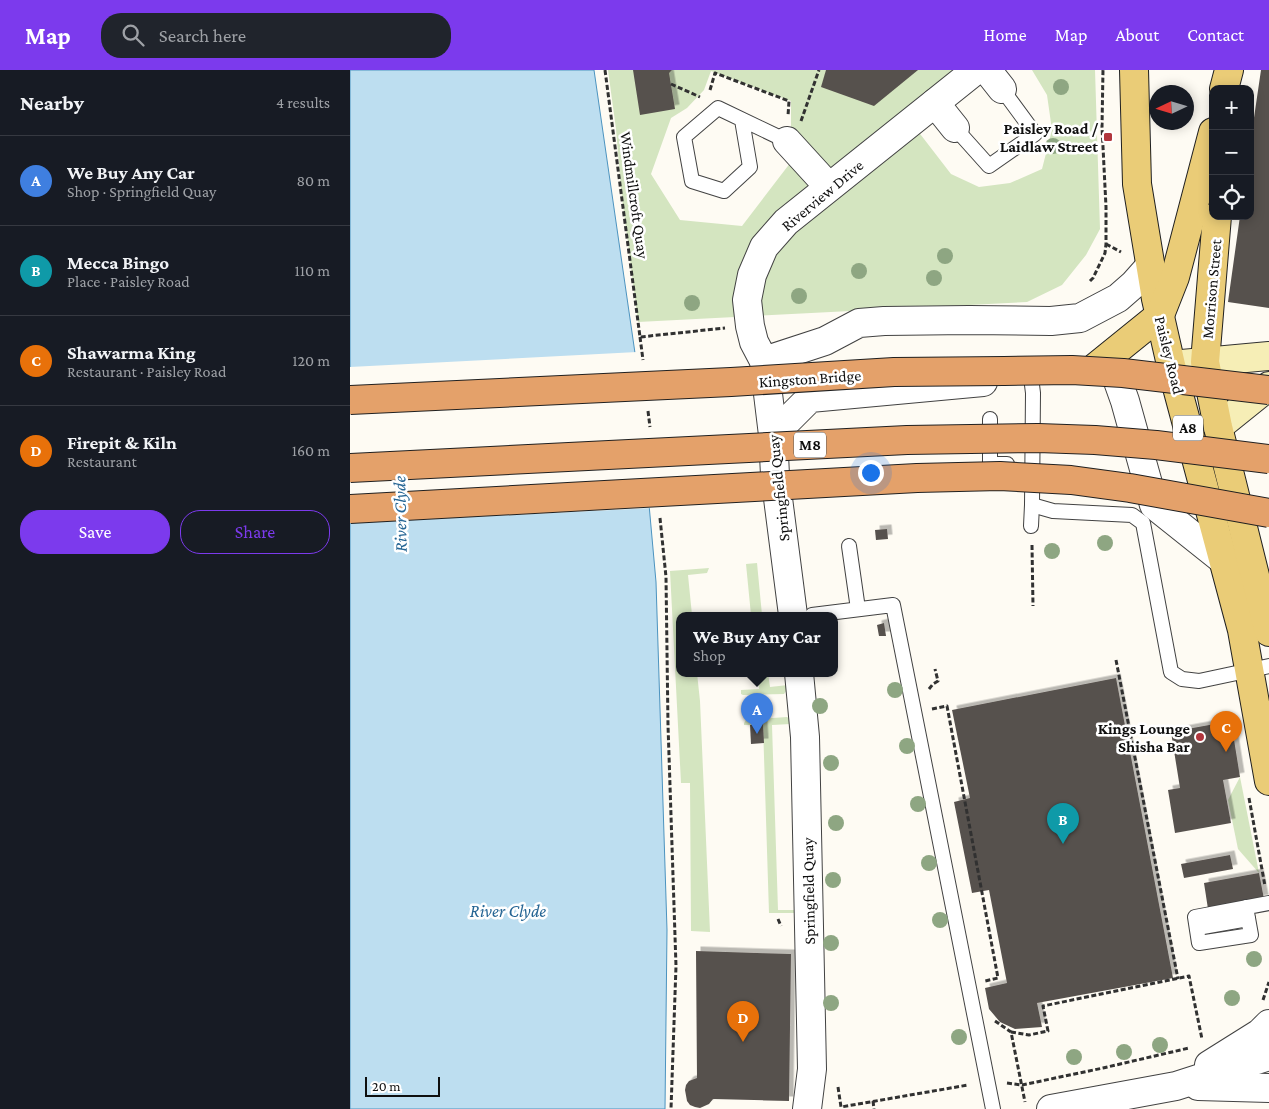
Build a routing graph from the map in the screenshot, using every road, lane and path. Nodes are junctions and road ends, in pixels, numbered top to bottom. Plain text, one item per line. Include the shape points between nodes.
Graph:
1 (605, 70) edge
2 (976, 70) edge
3 (1103, 70) edge
4 (1134, 70) edge
5 (1229, 70) edge
6 (995, 79) edge
7 (671, 84) dead end
8 (1227, 85) edge
9 (935, 103) junction
10 (718, 108) junction
11 (742, 120) junction
12 (955, 128) joint
13 (787, 141) joint
14 (1209, 147) edge
15 (829, 187) junction
16 (1217, 220) edge
17 (1150, 266) junction
18 (1089, 282) dead end
19 (1160, 315) junction
20 (750, 326) junction
21 (640, 337) junction
22 (1269, 356) edge
23 (764, 360) junction
24 (1205, 362) junction
25 (1172, 365) junction
26 (643, 366) dead end
27 (1103, 370) junction
28 (1031, 377) junction
29 (1268, 389) edge
30 (350, 400) edge
31 (648, 404) dead end
32 (990, 419) dead end
33 (1218, 426) junction
34 (651, 433) dead end
35 (773, 435) junction
36 (1269, 459) edge
37 (1032, 464) junction
38 (350, 468) edge
39 (1032, 505) junction
40 (350, 508) edge
41 (659, 510) dead end
42 (1269, 514) edge
43 (1031, 526) joint
44 (849, 546) dead end
45 (1223, 560) junction
46 (1033, 606) dead end
47 (858, 609) junction
48 (792, 612) edge
49 (835, 612) edge
50 (1269, 632) edge
51 (1116, 660) dead end
52 (1259, 668) edge
53 (935, 669) dead end
54 (799, 677) edge
55 (926, 692) dead end
56 (928, 709) dead end
57 (1269, 782) edge
58 (1269, 903) edge
59 (1247, 913) junction
60 (1178, 978) junction
61 (978, 982) dead end
62 (1269, 982) edge
63 (1266, 1012) edge
64 (991, 1016) dead end
65 (1011, 1032) junction
66 (1201, 1035) dead end
67 (1196, 1046) dead end
68 (1269, 1056) edge
69 (837, 1082) dead end
70 (987, 1082) junction
71 (1022, 1085) junction
72 (1176, 1086) junction
73 (1269, 1088) edge
74 (873, 1101) junction
75 (671, 1109) edge
76 (807, 1109) edge
77 (874, 1109) edge
78 (993, 1109) edge
79 (1027, 1109) edge
80 (1051, 1109) edge

1 - 21 path, Windmillcroft Quay
2 - 9 street, Riverview Drive
3 - 18 path via 1106,244 1105,253
4 - 17 main road, Paisley Road / A8 via 1137,184
5 - 8 main road
6 - 12 lane via 1035,134 989,166
7 - 10 path
9 - 12 street
9 - 15 street, Riverview Drive
10 - 11 lane
10 - 11 lane via 684,137 692,181 724,191 750,167
11 - 13 lane
13 - 15 street
14 - 19 main road via 1177,271
15 - 20 street, Riverview Drive via 786,222 764,247 752,275 747,300
16 - 24 main road, Morrison Street / A8
17 - 19 main road, Paisley Road / A8
17 - 23 street via 1118,298 1080,318 859,323 825,341
19 - 25 main road, Paisley Road / A8
19 - 27 main road
20 - 21 path
20 - 23 street, Riverview Drive
21 - 26 path, Windmillcroft Quay
22 - 24 street
23 - 35 street, Springfield Quay
24 - 25 street
24 - 33 main road, Paisley Road / A8
25 - 27 street
25 - 45 main road, Paisley Road / A8
27 - 28 street
27 - 45 street via 1125,401 1154,505
28 - 35 street via 810,398
28 - 37 lane
29 - 30 highway, Kingston Bridge, bridge via 1072,370 894,372
29 - 33 street
31 - 34 path
32 - 37 lane via 990,464
33 - 50 main road, Paisley Road / A8
35 - 48 street, Springfield Quay
36 - 38 highway, M8, bridge via 1156,445 1038,438 907,440
37 - 39 lane
39 - 43 lane
39 - 52 lane via 1053,511 1132,515 1143,522 1171,672 1182,679 1199,681
40 - 42 highway, bridge via 1000,476 1071,480 1130,488
41 - 75 path via 666,577 676,966
43 - 46 path
44 - 47 lane
45 - 52 main road, Paisley Road / A8 via 1242,630
47 - 49 lane
47 - 70 lane via 893,605
51 - 60 path
52 - 57 main road, Paisley Road / A8
53 - 55 path via 938,681
54 - 76 street, Springfield Quay via 804,737 812,1069
56 - 61 path via 947,706 998,978
58 - 59 lane
59 - 59 lane via 1195,916 1199,943 1251,935
60 - 65 path via 1043,1006 1048,1031 1029,1035
60 - 66 path via 1189,976
62 - 63 path
63 - 72 street via 1260,1033
64 - 65 path
65 - 71 path
67 - 71 path
68 - 72 street
69 - 74 path via 841,1107
70 - 71 path
70 - 74 path
70 - 78 lane
71 - 79 path
72 - 73 street
72 - 80 street
74 - 77 path

